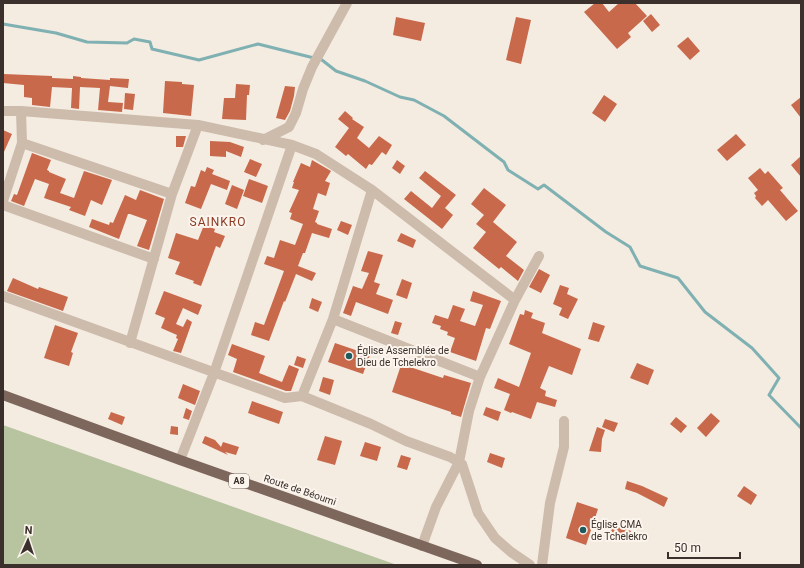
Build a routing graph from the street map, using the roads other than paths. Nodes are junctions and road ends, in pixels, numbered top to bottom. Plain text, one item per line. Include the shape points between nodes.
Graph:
1 (347, 3) edge
2 (3, 111) edge
3 (21, 111) junction
4 (198, 125) junction
5 (263, 140) junction
6 (22, 142) junction
7 (292, 145) junction
8 (372, 190) junction
9 (172, 194) junction
10 (3, 201) edge
11 (3, 204) edge
12 (539, 256) dead end
13 (154, 259) junction
14 (3, 296) edge
15 (515, 300) junction
16 (333, 319) junction
17 (130, 343) junction
18 (214, 373) junction
19 (480, 377) junction
20 (3, 395) edge
21 (302, 396) junction
22 (564, 421) dead end
23 (180, 460) junction
24 (459, 462) junction
25 (422, 546) junction
26 (477, 565) edge
27 (530, 565) edge
28 (542, 565) edge

1 - 5 street via 312,67 289,127
2 - 3 street
3 - 4 street
3 - 6 street
4 - 5 street
4 - 9 street
5 - 7 street
6 - 9 street
6 - 10 street
7 - 8 street via 316,154
7 - 18 street
8 - 15 street
8 - 16 street
9 - 13 street
11 - 13 street
12 - 15 street
13 - 17 street
14 - 17 street
15 - 19 street
16 - 19 street
16 - 21 street
17 - 18 street
18 - 21 street via 285,398
18 - 23 street
19 - 24 street via 469,411
20 - 23 main road, Route de Béoumi / A8
21 - 24 street
22 - 28 street via 564,447 550,503
23 - 25 main road, Route de Béoumi / A8
24 - 25 street via 436,507
24 - 27 street via 462,464 478,513 495,538
25 - 26 main road, Route de Béoumi / A8

